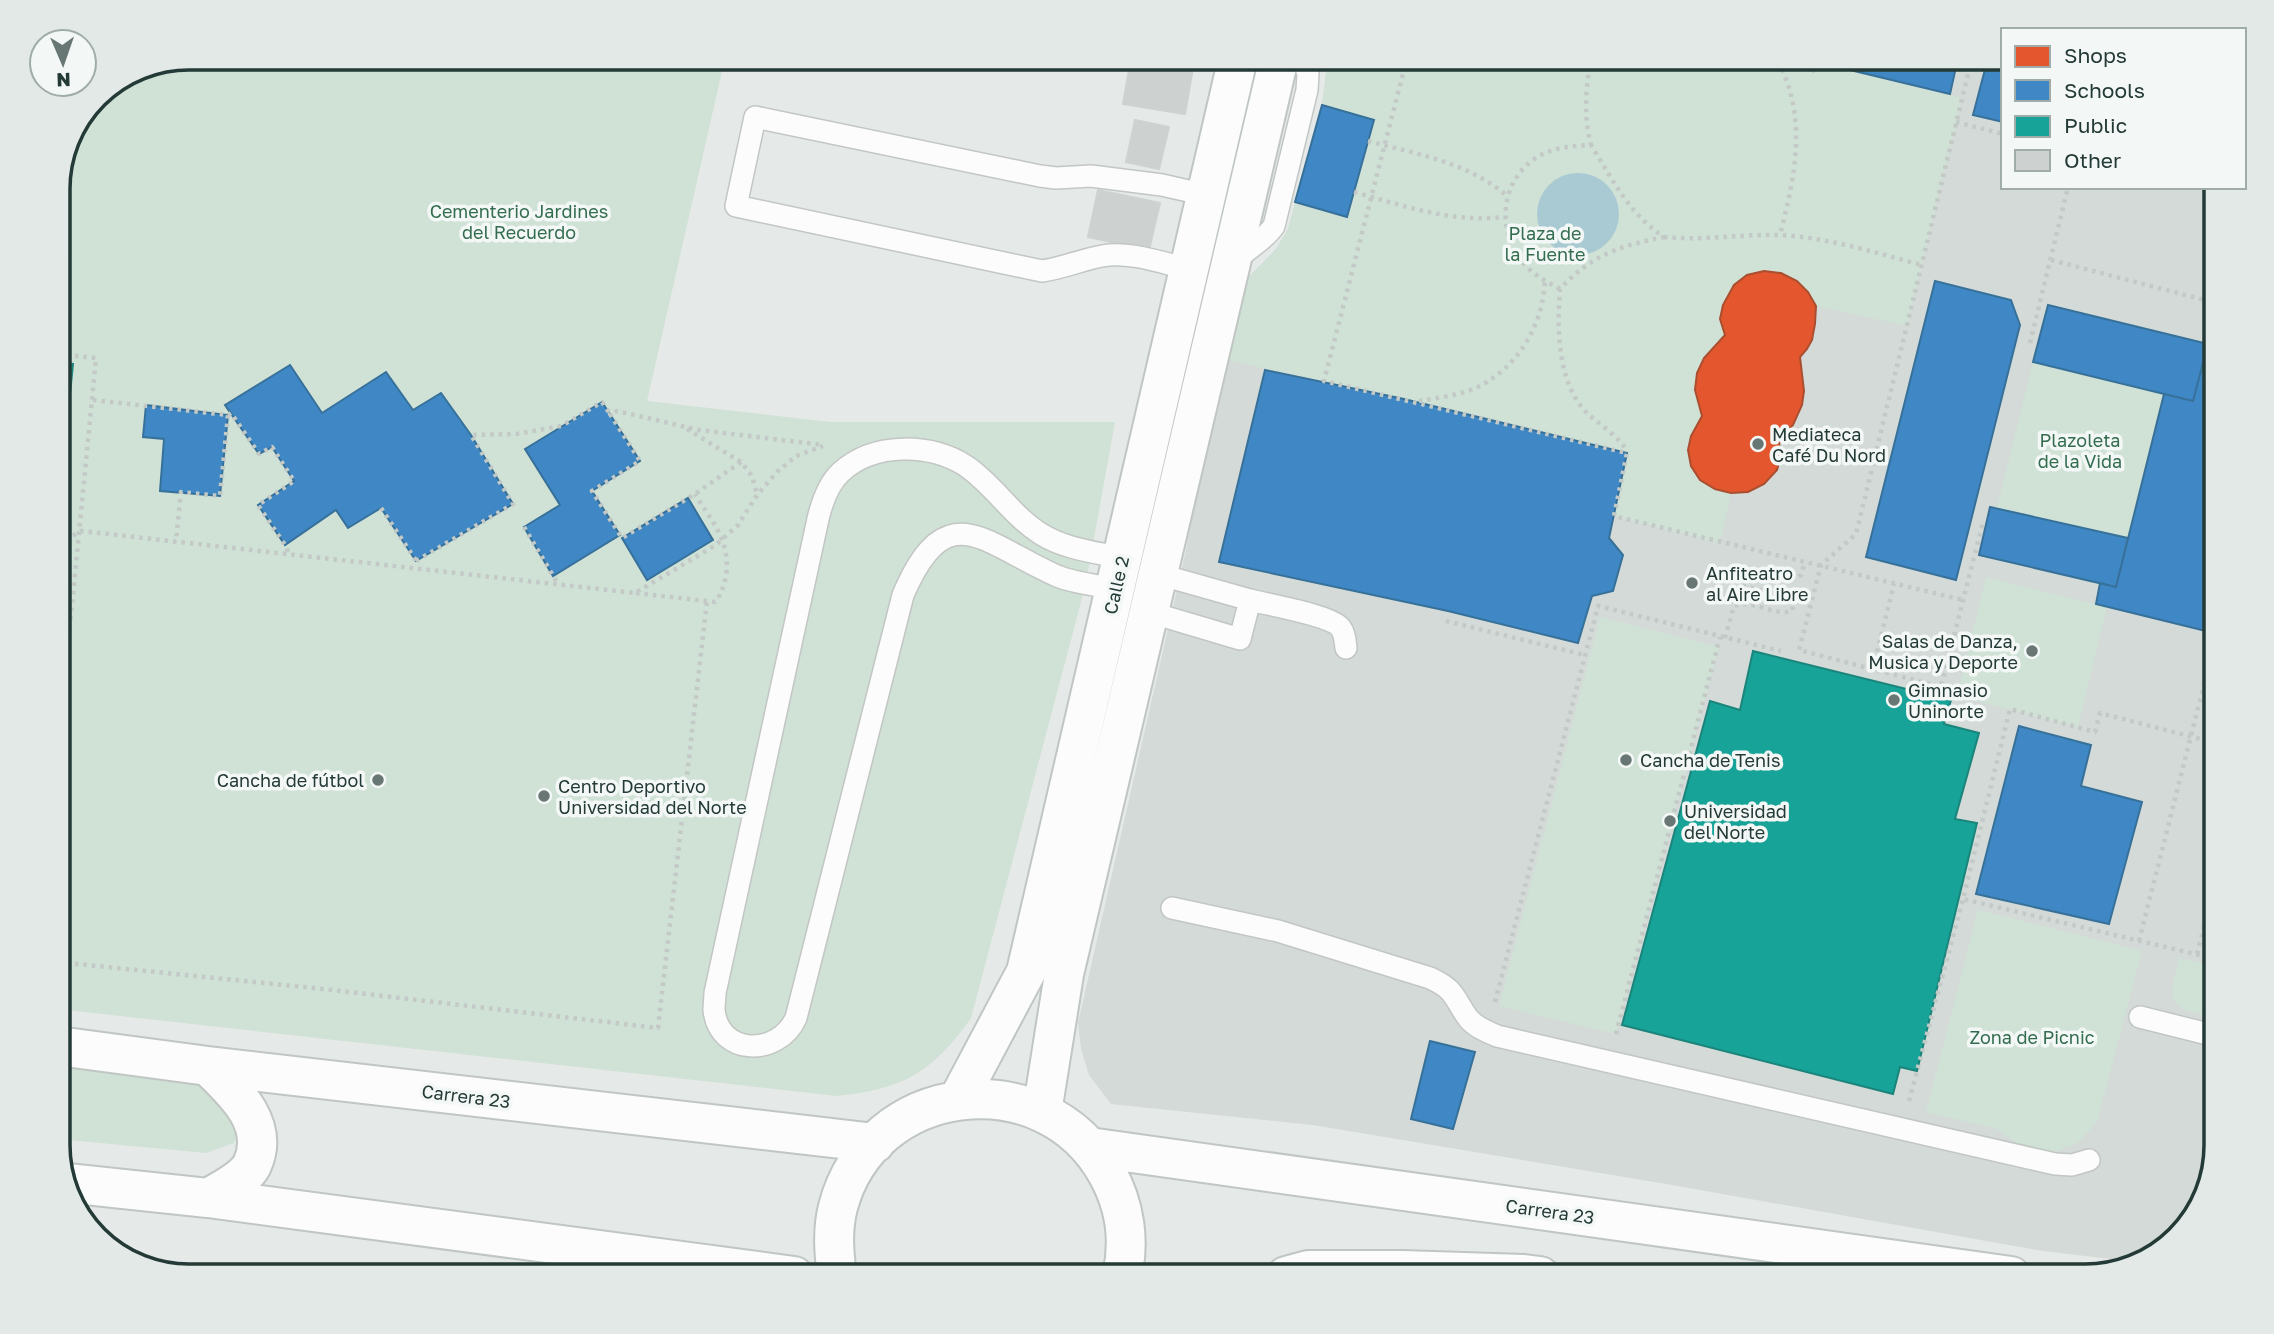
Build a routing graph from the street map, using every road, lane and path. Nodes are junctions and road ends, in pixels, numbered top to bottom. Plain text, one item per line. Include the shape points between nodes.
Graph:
1 (1234, 70) edge
2 (1276, 70) edge
3 (1307, 70) edge
4 (1404, 70) edge
5 (1589, 70) edge
6 (1782, 70) edge
7 (1811, 70) edge
8 (1969, 70) edge
9 (1815, 71) dead end
10 (1956, 122) junction
11 (2001, 133) edge
12 (1368, 141) dead end
13 (1591, 145) junction
14 (1385, 146) junction
15 (2068, 189) edge
16 (1354, 192) dead end
17 (1206, 195) junction
18 (1507, 195) junction
19 (1371, 197) junction
20 (1504, 216) junction
21 (1780, 235) junction
22 (1664, 237) junction
23 (2050, 260) junction
24 (1922, 265) junction
25 (1229, 269) junction
26 (1189, 270) junction
27 (1545, 282) junction
28 (1560, 289) junction
29 (2204, 300) edge
30 (2030, 343) dead end
31 (70, 355) edge
32 (93, 400) junction
33 (1416, 402) junction
34 (610, 414) junction
35 (228, 415) junction
36 (678, 424) junction
37 (831, 442) dead end
38 (824, 445) junction
39 (1627, 453) junction
40 (741, 462) junction
41 (695, 494) junction
42 (757, 495) junction
43 (381, 508) dead end
44 (1983, 522) dead end
45 (524, 527) dead end
46 (81, 531) junction
47 (70, 537) edge
48 (723, 540) junction
49 (176, 541) junction
50 (289, 554) junction
51 (416, 561) junction
52 (1805, 562) junction
53 (1821, 565) junction
54 (422, 569) junction
55 (1118, 573) junction
56 (1158, 574) junction
57 (558, 584) junction
58 (1895, 584) junction
59 (635, 593) junction
60 (1250, 600) junction
61 (1963, 600) junction
62 (707, 601) junction
63 (1149, 612) junction
64 (1446, 621) dead end
65 (70, 635) edge
66 (1723, 638) junction
67 (1346, 648) dead end
68 (1781, 651) dead end
69 (1586, 655) junction
70 (1875, 660) dead end
71 (2204, 685) edge
72 (2191, 736) junction
73 (2204, 740) edge
74 (1963, 899) junction
75 (1172, 908) dead end
76 (2204, 927) edge
77 (2139, 940) junction
78 (2197, 954) junction
79 (2204, 956) edge
80 (70, 963) edge
81 (1499, 1006) dead end
82 (2140, 1017) dead end
83 (1603, 1031) dead end
84 (2204, 1033) edge
85 (1616, 1034) junction
86 (1629, 1037) dead end
87 (70, 1048) edge
88 (208, 1066) junction
89 (958, 1100) junction
90 (1908, 1107) dead end
91 (1042, 1112) junction
92 (875, 1143) junction
93 (1089, 1147) junction
94 (2089, 1160) dead end
95 (76, 1183) edge
96 (208, 1198) junction
97 (704, 1264) edge
98 (835, 1264) edge
99 (1124, 1264) edge
100 (1925, 1264) edge

1 - 17 street, Calle 2
2 - 25 street
3 - 25 lane via 1307,90 1274,226
4 - 14 path
5 - 13 path via 1585,104
6 - 21 path via 1796,108 1797,138
7 - 9 path
8 - 10 path
10 - 11 path
10 - 24 path
12 - 14 path
13 - 18 path via 1556,149 1537,157 1517,175
13 - 22 path via 1622,197 1648,227
14 - 18 path via 1467,170
14 - 19 path
15 - 23 path
16 - 19 path
17 - 26 street, Calle 2
17 - 26 lane via 1091,176 1040,176 755,117 736,206 1042,271 1124,255
18 - 20 path
19 - 20 path via 1461,218
19 - 33 path via 1324,381
20 - 27 path via 1511,243 1527,267
21 - 22 path
21 - 24 path
22 - 28 path via 1620,247 1580,270
23 - 29 path
23 - 30 path
24 - 53 path via 1856,534
25 - 56 street
26 - 55 street, Calle 2
27 - 28 path
27 - 33 path via 1538,323 1523,349 1500,372 1477,387
28 - 39 path via 1561,354 1569,385 1584,410 1624,444
31 - 32 path via 96,358
32 - 35 path
32 - 46 path
33 - 39 path
34 - 36 path via 617,411
34 - 41 path via 640,461 593,491 622,538
34 - 51 path via 602,402 561,426 471,435 513,504
35 - 49 path via 220,496 181,492
35 - 50 path via 231,413 259,454 272,447 294,481 258,505
36 - 38 path
36 - 40 path
37 - 38 path
38 - 42 path via 796,456
39 - 52 path via 1614,516
40 - 41 path
40 - 42 path via 752,476
41 - 48 path
42 - 48 path
43 - 51 path
44 - 61 path
45 - 57 path
46 - 47 path
46 - 49 path
46 - 65 path
48 - 59 path
48 - 62 path via 728,564 725,583 715,602
49 - 50 path
50 - 54 path
51 - 54 path
52 - 53 path
52 - 66 path via 1801,575 1791,580 1751,569 1741,574 1739,581 1745,587 1788,596 1794,602 1792,611 1743,603 1734,606
53 - 58 path
53 - 61 path via 1799,650 1941,687
54 - 57 path
55 - 55 lane via 1042,535 967,467 945,456 919,450 876,453 841,472 830,485 822,501 715,993 714,1011 720,1027 733,1040 750,1047 767,1045 791,1030 796,1018 903,595 926,553 955,534 971,535 1060,577
55 - 89 street, Calle 2 via 1026,972
56 - 60 lane
56 - 63 street
57 - 59 path
58 - 61 path
58 - 70 path
59 - 62 path
60 - 63 lane via 1240,639
60 - 67 lane via 1338,625
62 - 80 path via 658,1028
63 - 91 street via 1064,974
64 - 69 path
66 - 68 path
66 - 69 path via 1598,606
66 - 85 path
69 - 81 path via 1494,1005
71 - 72 path
72 - 73 path
72 - 74 path via 2100,713 2095,732 2010,709
72 - 77 path
74 - 77 path
74 - 90 path
75 - 94 lane via 1278,931 1430,978 1455,994 1478,1027 1497,1036 2054,1164
76 - 78 path
77 - 78 path
78 - 79 path
82 - 84 lane
83 - 85 path
85 - 86 path
87 - 88 street, Carrera 23
88 - 92 street, Carrera 23
88 - 96 street via 244,1104 257,1143 251,1166
89 - 91 street via 1000,1100
89 - 92 street via 913,1115
91 - 93 street
92 - 98 street via 852,1173 838,1207
93 - 99 street via 1120,1202 1126,1244
93 - 100 street, Carrera 23
95 - 96 street
96 - 97 street

